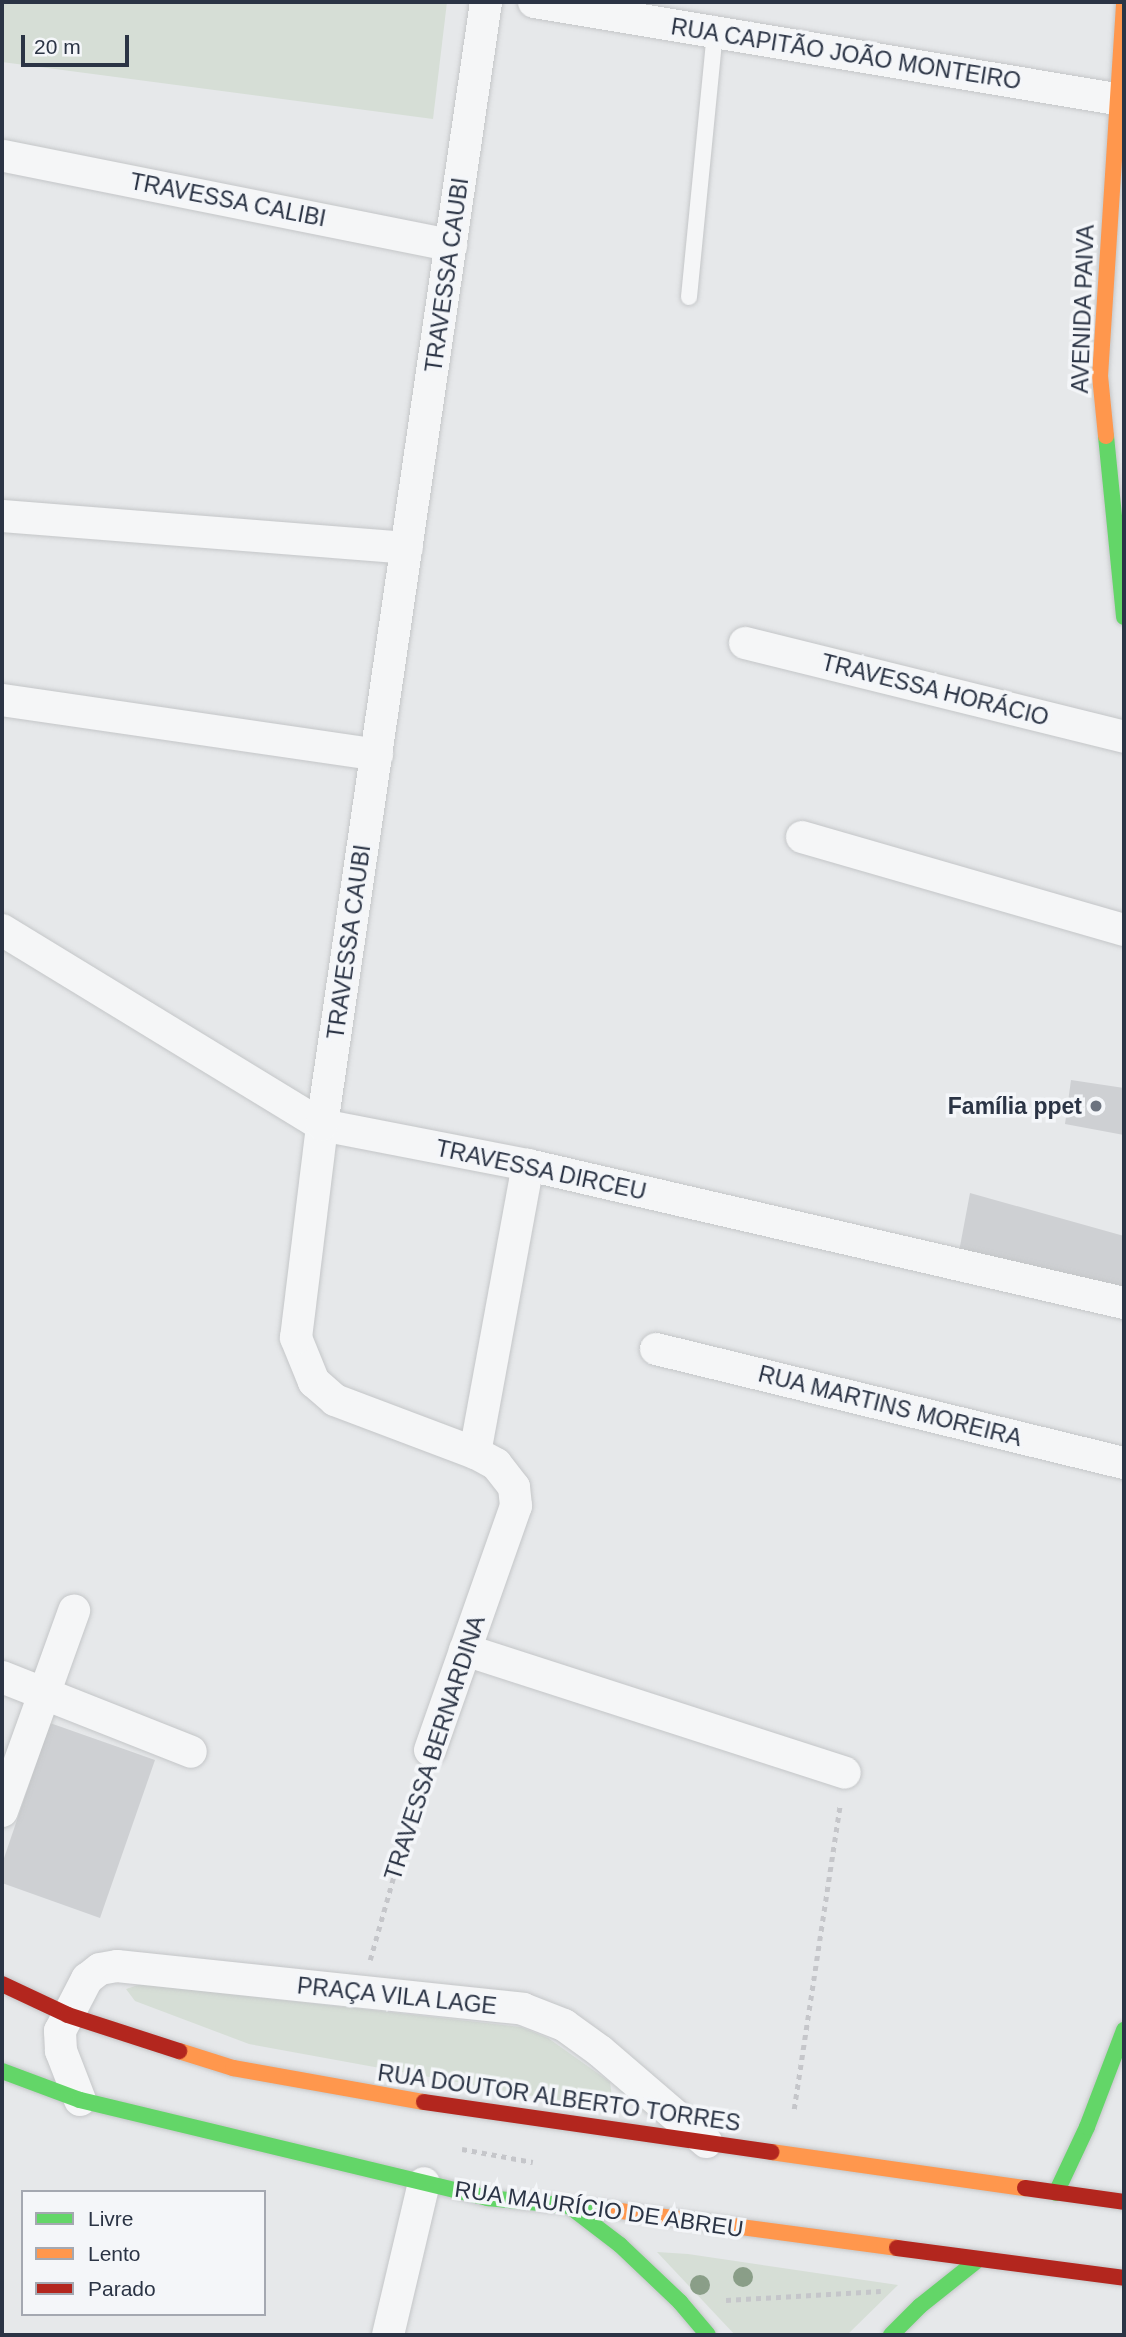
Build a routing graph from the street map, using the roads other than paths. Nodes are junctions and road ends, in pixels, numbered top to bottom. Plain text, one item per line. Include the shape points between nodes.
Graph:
1 (486, 2) edge
2 (534, 2) edge
3 (1124, 2) edge
4 (715, 32) junction
5 (1116, 99) junction
6 (4, 156) dead end
7 (451, 245) junction
8 (690, 297) dead end
9 (1114, 298) edge
10 (1119, 508) edge
11 (2, 516) edge
12 (407, 548) junction
13 (1124, 617) edge
14 (745, 643) dead end
15 (2, 700) edge
16 (1124, 737) edge
17 (377, 755) junction
18 (802, 837) dead end
19 (2, 930) edge
20 (1124, 930) edge
21 (322, 1125) junction
22 (528, 1165) junction
23 (1124, 1303) edge
24 (656, 1349) dead end
25 (475, 1453) junction
26 (1124, 1463) edge
27 (74, 1611) dead end
28 (465, 1650) junction
29 (2, 1677) edge
30 (42, 1694) junction
31 (430, 1750) road end
32 (191, 1752) dead end
33 (845, 1773) road end
34 (2, 1811) edge
35 (2, 1984) edge
36 (68, 2015) junction
37 (1124, 2030) edge
38 (2, 2071) edge
39 (80, 2100) junction
40 (706, 2142) junction
41 (424, 2183) junction
42 (1056, 2193) junction
43 (1124, 2202) edge
44 (569, 2206) junction
45 (979, 2259) junction
46 (1124, 2278) edge
47 (388, 2335) edge
48 (708, 2335) edge
49 (891, 2335) edge

1 - 7 street, TRAVESSA CAUBI
2 - 4 street, RUA CAPITÃO JOÃO MONTEIRO
3 - 5 main road, AVENIDA PAIVA
4 - 5 street, RUA CAPITÃO JOÃO MONTEIRO
4 - 8 lane
5 - 9 main road, AVENIDA PAIVA
6 - 7 street, TRAVESSA CALIBI
7 - 12 street, TRAVESSA CAUBI
9 - 10 main road, AVENIDA PAIVA via 1100,376
10 - 13 main road, AVENIDA PAIVA
11 - 12 street
12 - 17 street, TRAVESSA CAUBI
14 - 16 street, TRAVESSA HORÁCIO
15 - 17 street
17 - 21 street, TRAVESSA CAUBI
18 - 20 street
19 - 21 street, TRAVESSA DIRCEU
21 - 22 street, TRAVESSA DIRCEU
21 - 25 street, TRAVESSA CAUBI via 296,1338 302,1361 314,1382 335,1401
22 - 23 street, TRAVESSA DIRCEU
22 - 25 street
24 - 26 street, RUA MARTINS MOREIRA
25 - 28 street, TRAVESSA BERNARDINA via 506,1473 514,1487 516,1506
27 - 30 street
28 - 31 street, TRAVESSA BERNARDINA
28 - 33 street
29 - 30 street
30 - 32 street
30 - 34 street
35 - 36 main road, RUA DOUTOR ALBERTO TORRES
36 - 39 street via 60,2031 61,2051
36 - 40 main road, RUA DOUTOR ALBERTO TORRES via 233,2068 378,2096
36 - 40 street, PRAÇA VILA LAGE via 87,1979 100,1969 117,1966 523,2009 564,2025 600,2051
37 - 42 main road
38 - 39 main road, RUA MAURÍCIO DE ABREU
39 - 41 main road, RUA MAURÍCIO DE ABREU
40 - 42 main road, RUA DOUTOR ALBERTO TORRES
41 - 44 main road, RUA MAURÍCIO DE ABREU via 487,2198
41 - 47 street
42 - 43 main road, RUA DOUTOR ALBERTO TORRES
44 - 45 main road, RUA MAURÍCIO DE ABREU
44 - 48 main road via 620,2245
45 - 46 main road, RUA MAURÍCIO DE ABREU
45 - 49 main road

